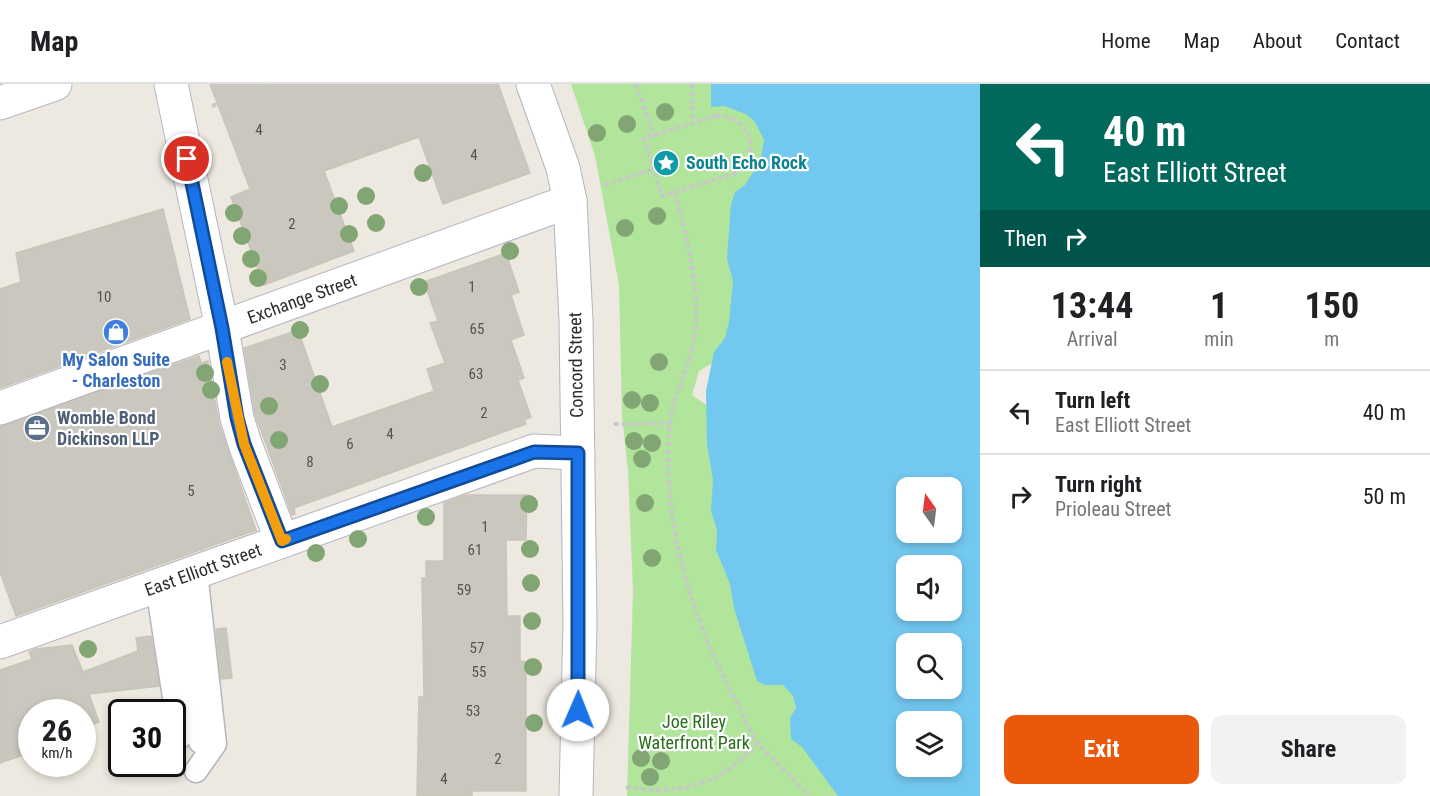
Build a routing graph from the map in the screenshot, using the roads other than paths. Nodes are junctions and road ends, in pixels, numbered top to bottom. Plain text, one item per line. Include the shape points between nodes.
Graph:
1 (55, 84) edge
2 (171, 84) edge
3 (533, 84) edge
4 (0, 103) edge
5 (582, 195) junction
6 (222, 328) junction
7 (0, 408) edge
8 (578, 453) junction
9 (282, 541) junction
10 (176, 579) junction
11 (0, 642) edge
12 (179, 699) edge
13 (200, 766) dead end
14 (576, 796) edge

1 - 4 street
2 - 6 street
3 - 5 street, Concord Street via 563,168
5 - 6 street, Exchange Street
5 - 8 street, Concord Street via 576,320
6 - 7 street, Exchange Street
6 - 9 street via 244,444
8 - 9 street, East Elliott Street via 534,452
8 - 14 street, Concord Street
9 - 10 street, East Elliott Street
10 - 11 street, East Elliott Street
10 - 12 lane
10 - 13 lane via 215,744

